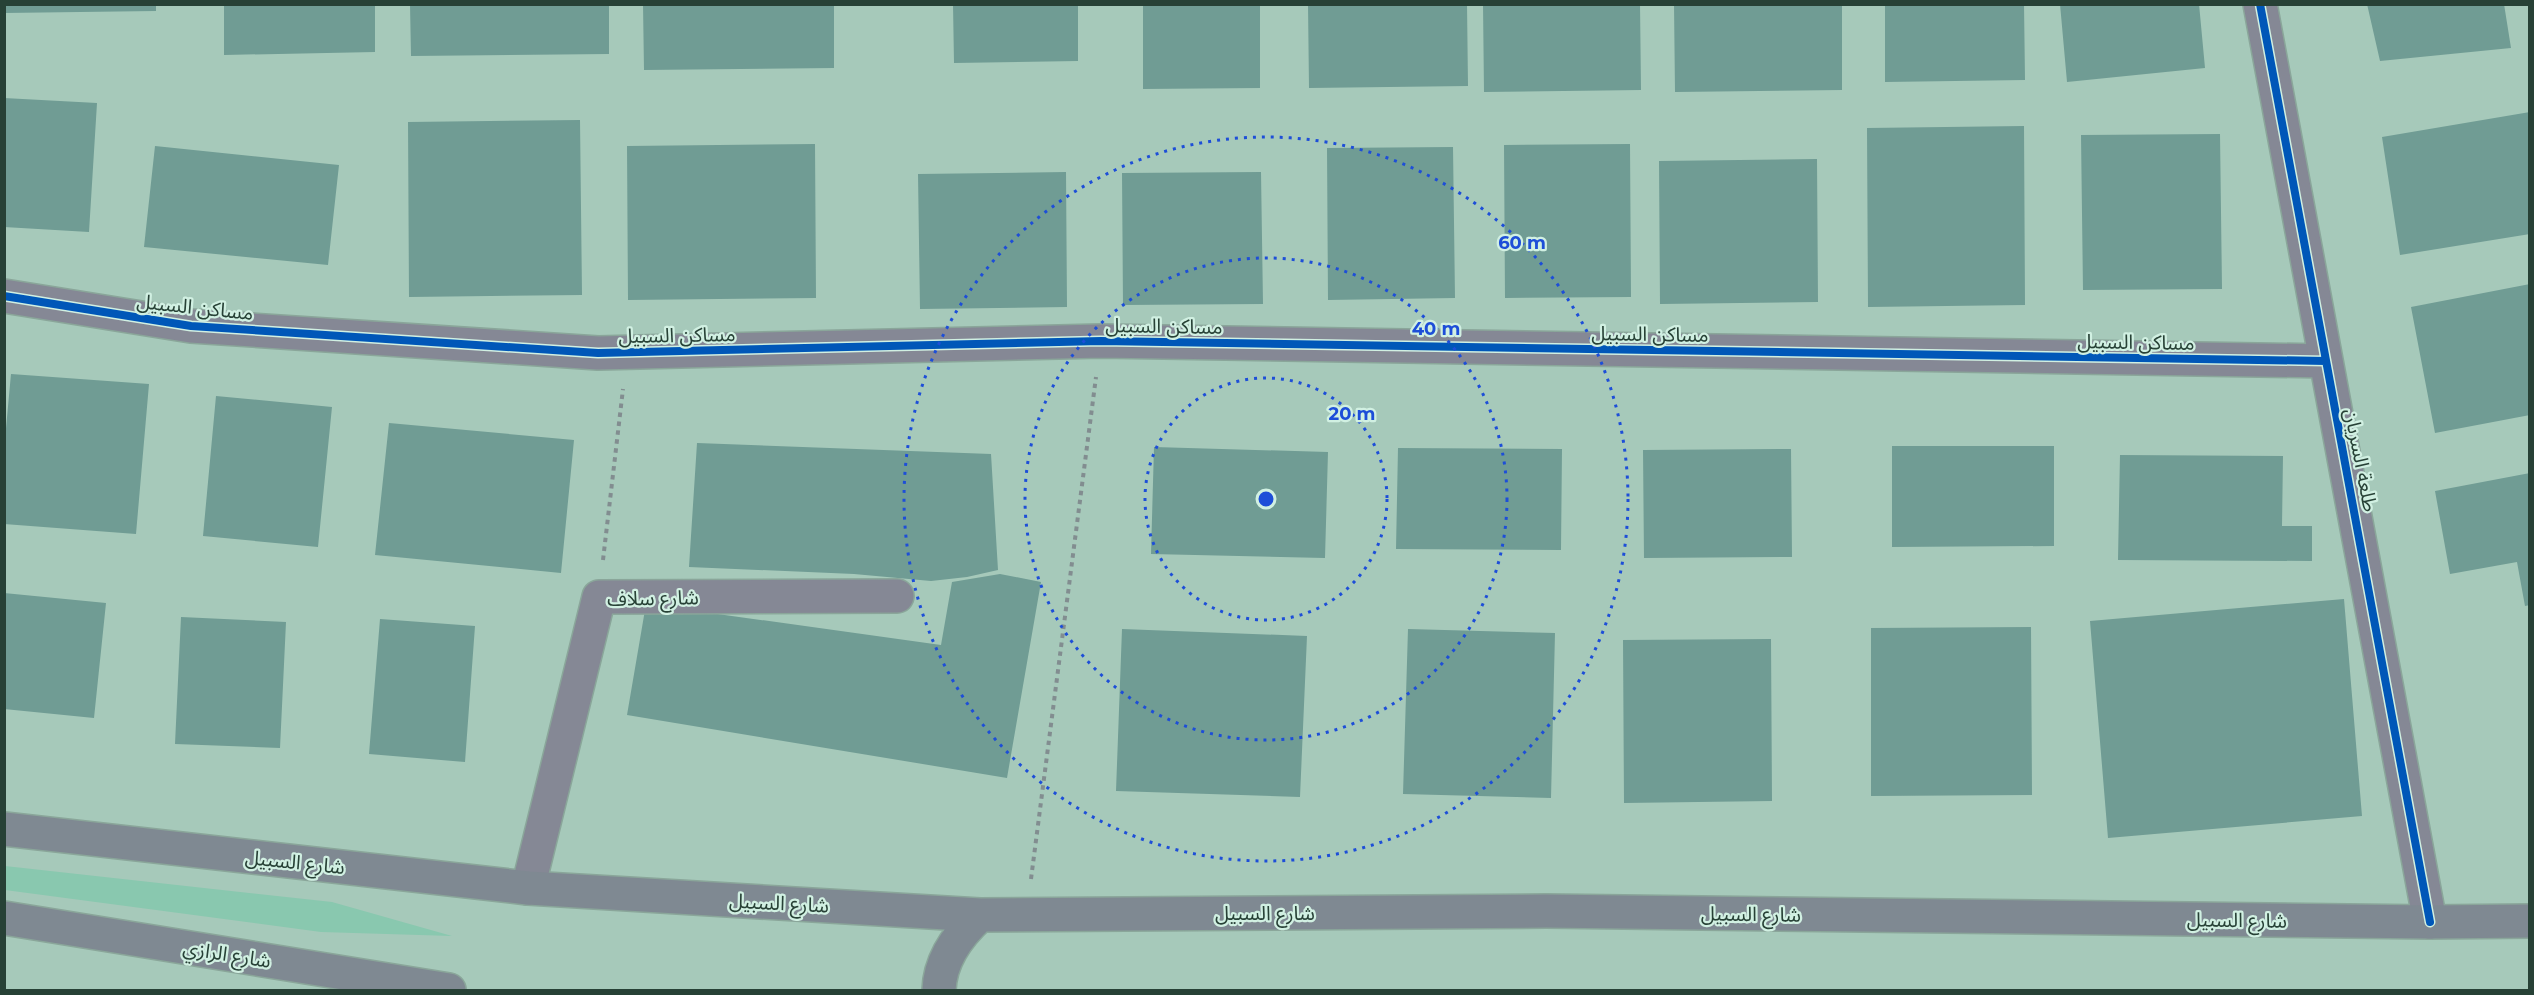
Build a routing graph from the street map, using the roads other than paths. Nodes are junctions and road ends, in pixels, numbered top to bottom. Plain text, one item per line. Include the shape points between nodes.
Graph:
1 (2260, 4) edge
2 (4, 296) edge
3 (2326, 361) junction
4 (897, 596) dead end
5 (4, 829) edge
6 (528, 888) junction
7 (980, 915) junction
8 (4, 918) edge
9 (2529, 921) edge
10 (2430, 922) junction
11 (449, 990) edge
12 (939, 990) edge

1 - 3 street, طلعة السريان
2 - 3 street, مساكن السبيل via 191,326 598,353 1101,341
3 - 10 street, طلعة السريان
4 - 6 street, شارع سلاف via 598,597
5 - 6 main road, شارع السبيل
6 - 7 main road, شارع السبيل
7 - 10 main road, شارع السبيل via 1546,911
7 - 12 main road via 952,946
8 - 11 main road, شارع الرازي
9 - 10 main road, شارع السبيل

